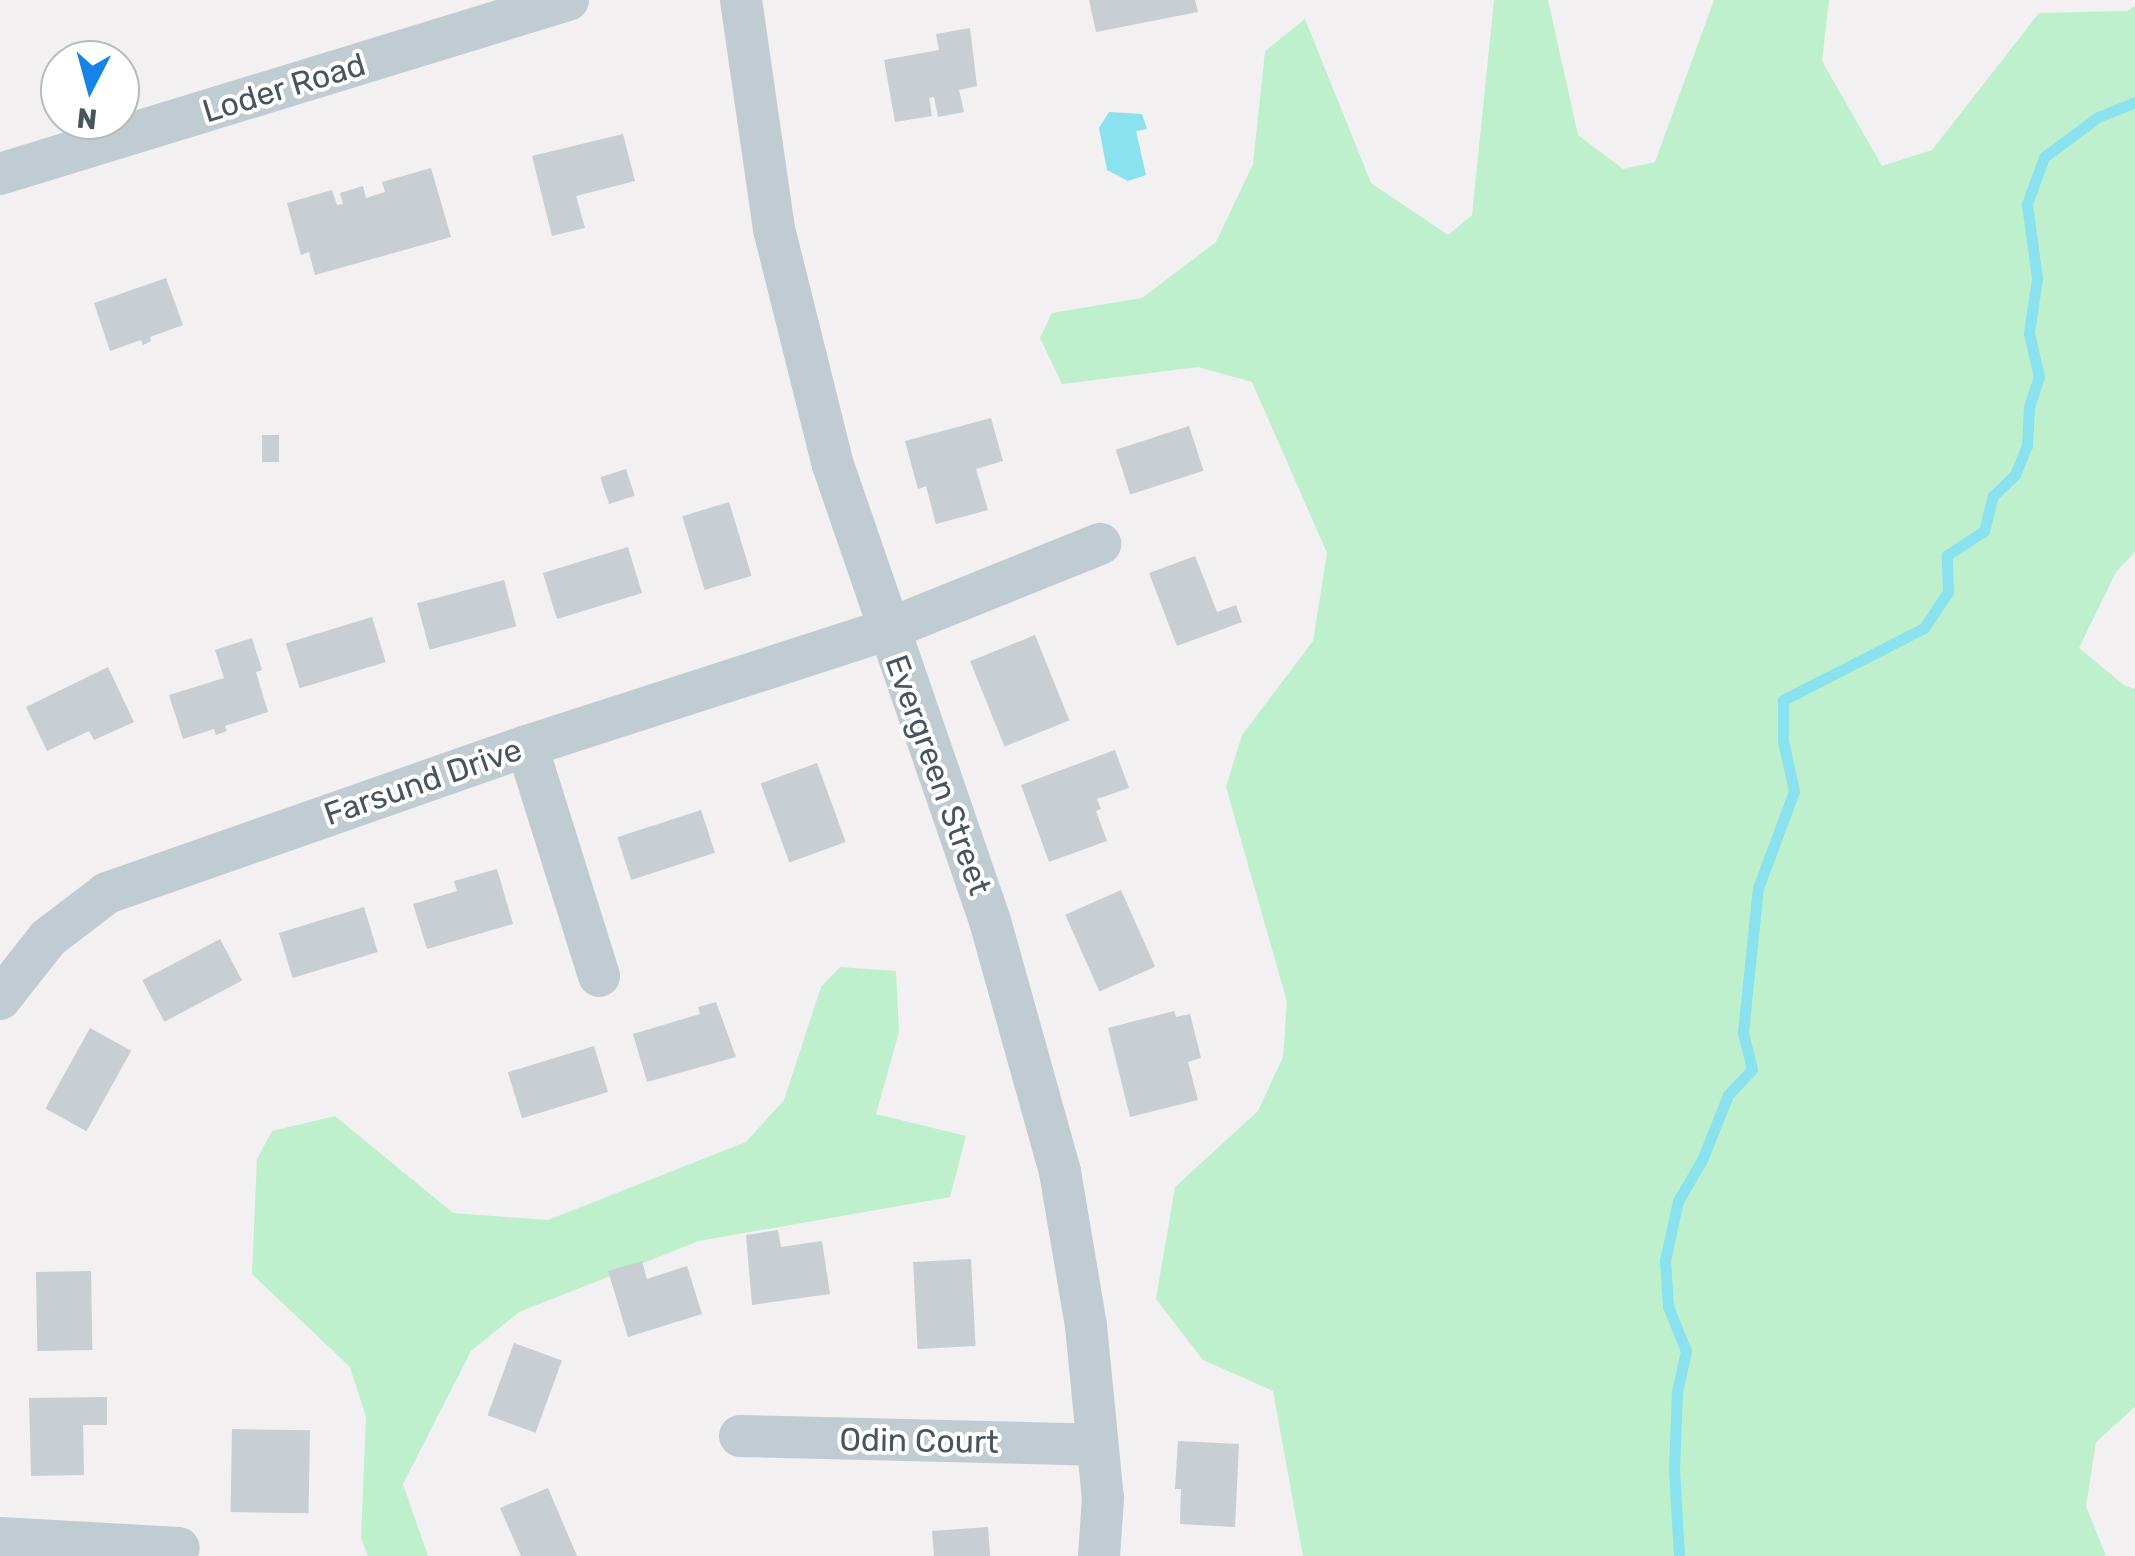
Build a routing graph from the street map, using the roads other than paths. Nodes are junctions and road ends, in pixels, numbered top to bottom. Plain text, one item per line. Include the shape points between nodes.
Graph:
1 (568, 0) edge
2 (740, 0) edge
3 (0, 174) edge
4 (1100, 544) dead end
5 (886, 630) junction
6 (528, 746) junction
7 (599, 976) dead end
8 (0, 998) edge
9 (740, 1436) dead end
10 (1097, 1445) junction
11 (0, 1538) edge
12 (179, 1548) dead end
13 (1099, 1556) edge

1 - 3 street, Loder Road
2 - 5 street, Evergreen Street via 774,229 832,465
4 - 5 street, Farsund Drive
5 - 6 street, Farsund Drive
5 - 10 street, Evergreen Street via 990,921 1060,1172 1086,1326
6 - 7 street
6 - 8 street, Farsund Drive via 107,894 48,938
9 - 10 street, Odin Court
10 - 13 street, Evergreen Street via 1103,1498
11 - 12 street

